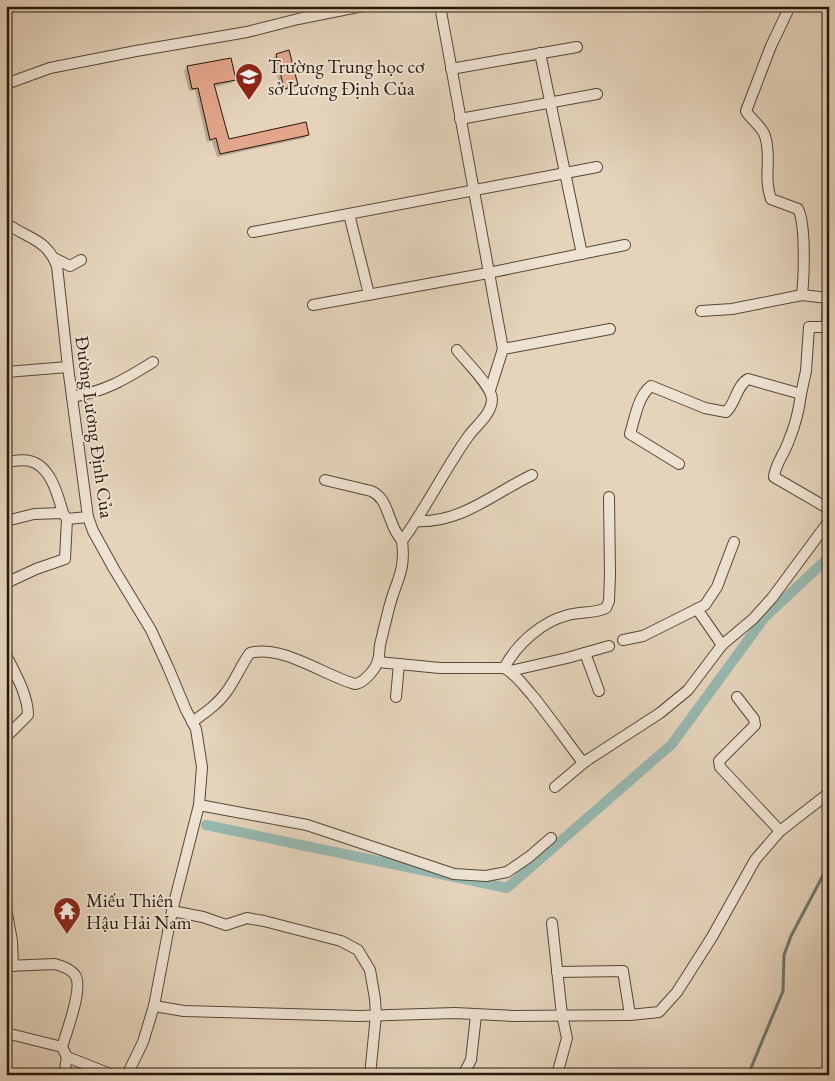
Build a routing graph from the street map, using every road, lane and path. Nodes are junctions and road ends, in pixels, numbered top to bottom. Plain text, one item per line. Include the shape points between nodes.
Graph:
1 (363, 6) edge
2 (440, 6) edge
3 (790, 6) edge
4 (578, 47) dead end
5 (540, 53) junction
6 (451, 69) junction
7 (6, 84) edge
8 (597, 94) dead end
9 (551, 102) junction
10 (460, 119) junction
11 (597, 167) dead end
12 (565, 173) junction
13 (473, 191) junction
14 (349, 214) junction
15 (6, 223) edge
16 (254, 232) dead end
17 (625, 245) dead end
18 (582, 254) junction
19 (54, 258) junction
20 (81, 260) dead end
21 (488, 272) junction
22 (369, 294) junction
23 (802, 295) junction
24 (312, 305) dead end
25 (701, 311) dead end
26 (610, 329) dead end
27 (503, 349) junction
28 (457, 350) dead end
29 (153, 362) dead end
30 (68, 367) junction
31 (6, 372) edge
32 (490, 390) junction
33 (801, 394) junction
34 (72, 397) junction
35 (6, 462) edge
36 (679, 464) dead end
37 (532, 475) dead end
38 (325, 480) dead end
39 (609, 497) dead end
40 (829, 509) edge
41 (65, 516) junction
42 (88, 517) junction
43 (6, 521) edge
44 (829, 521) edge
45 (416, 522) junction
46 (402, 541) junction
47 (734, 542) dead end
48 (6, 583) edge
49 (697, 609) junction
50 (623, 640) dead end
51 (722, 645) junction
52 (609, 646) dead end
53 (586, 653) junction
54 (6, 655) edge
55 (378, 662) junction
56 (399, 664) junction
57 (507, 670) junction
58 (599, 691) dead end
59 (396, 697) dead end
60 (737, 697) dead end
61 (192, 722) junction
62 (6, 737) edge
63 (586, 762) junction
64 (556, 786) dead end
65 (829, 793) edge
66 (200, 805) junction
67 (780, 831) junction
68 (551, 838) dead end
69 (6, 908) edge
70 (172, 911) junction
71 (552, 923) dead end
72 (10, 966) edge
73 (557, 972) junction
74 (154, 1006) junction
75 (376, 1015) junction
76 (476, 1015) junction
77 (562, 1015) junction
78 (630, 1015) junction
79 (6, 1033) edge
80 (64, 1052) junction
81 (64, 1075) edge
82 (113, 1075) edge
83 (127, 1075) edge
84 (370, 1075) edge
85 (463, 1075) edge
86 (557, 1075) edge

1 - 7 street via 247,32 50,68
2 - 6 street
3 - 23 street via 746,111 765,134 768,144 767,189 771,200 798,208 800,214
4 - 5 street
5 - 6 street
5 - 9 street
6 - 10 street
8 - 9 street
9 - 10 street
9 - 12 street
10 - 13 street
11 - 12 street
12 - 13 street
12 - 18 street
13 - 14 street
13 - 21 street
14 - 16 street
14 - 22 street
15 - 19 street via 42,244
17 - 18 street
18 - 21 street
19 - 20 street via 70,266
19 - 30 street, Đường Lương Định Của
21 - 22 street
21 - 27 street
22 - 24 street
23 - 25 street via 732,309
23 - 33 street via 828,298 827,327 809,327
26 - 27 street
27 - 32 street
28 - 32 street
29 - 34 street via 118,384
30 - 31 street
30 - 34 street, Đường Lương Định Của
32 - 45 street via 491,409 461,446
33 - 36 street via 748,379 742,382 736,399 726,412 705,408 651,386 640,401 630,434
33 - 40 street via 794,427 774,477
34 - 42 street, Đường Lương Định Của
35 - 41 street via 31,461 40,466 52,482
37 - 45 street via 458,514 437,521
38 - 46 street via 378,494
39 - 57 street via 610,574 606,608 569,614 549,622 510,656
41 - 42 street
41 - 43 street via 34,514
41 - 48 street via 65,559
42 - 61 street, Đường Lương Định Của via 114,569 151,630
44 - 51 street via 772,598
45 - 46 street
46 - 55 street via 401,575 392,596
47 - 49 street via 717,587 705,604
49 - 50 street via 643,636
49 - 51 street
51 - 63 street via 688,690
52 - 53 street
53 - 57 street
53 - 58 street
54 - 62 street via 21,686 28,715
55 - 56 street
55 - 61 street via 364,680 355,684 288,657 257,651 250,653 228,690
56 - 57 street
56 - 59 street
57 - 63 street
60 - 67 street via 755,725 719,761 720,767
61 - 66 street, Đường Lương Định Của via 201,760
63 - 64 street
65 - 67 street
66 - 68 street via 307,825 454,874 486,876 508,872
66 - 70 street, Đường Lương Định Của
67 - 78 street via 755,860 677,992 659,1012
69 - 72 street via 12,941
70 - 74 street, Đường Lương Định Của
70 - 75 street via 226,925 248,918 341,941 358,950 365,961 373,981
71 - 73 street
72 - 80 street via 55,964 69,969 77,977 77,994
73 - 77 street
73 - 78 street via 623,971
74 - 75 street via 184,1011
74 - 83 street, Đường Lương Định Của via 143,1042
75 - 76 street
75 - 84 street
76 - 77 street
76 - 85 street via 471,1060
77 - 78 street
77 - 86 street via 567,1038
79 - 80 street
80 - 81 street
80 - 82 street

